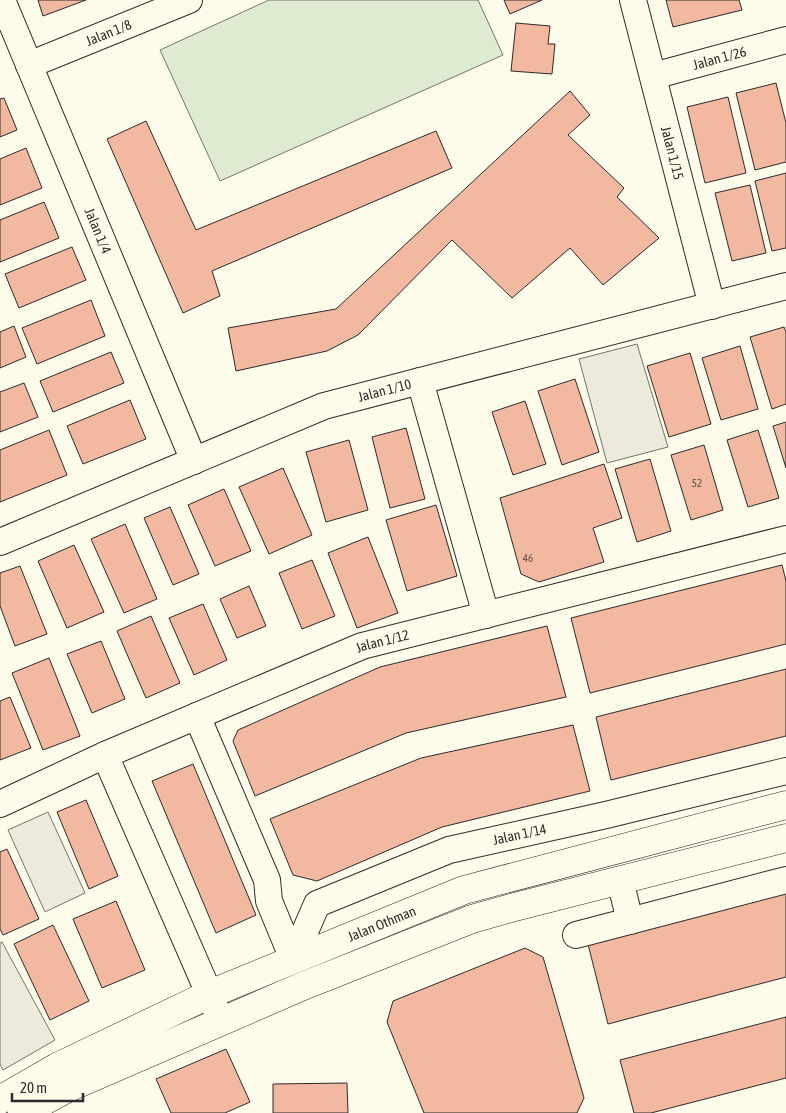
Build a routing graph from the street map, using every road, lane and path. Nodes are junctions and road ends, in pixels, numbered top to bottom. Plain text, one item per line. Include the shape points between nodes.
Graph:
1 (2, 0) edge
2 (189, 0) edge
3 (633, 0) edge
4 (786, 40) edge
5 (29, 65) junction
6 (653, 76) junction
7 (786, 286) edge
8 (712, 306) junction
9 (420, 381) junction
10 (194, 461) junction
11 (786, 539) edge
12 (0, 542) edge
13 (486, 615) junction
14 (196, 716) junction
15 (105, 755) junction
16 (786, 771) edge
17 (0, 804) edge
18 (786, 805) edge
19 (786, 838) edge
20 (620, 880) junction
21 (786, 880) edge
22 (630, 921) junction
23 (576, 935) dead end
24 (293, 959) junction
25 (210, 994) junction
26 (221, 1021) junction
27 (0, 1100) edge
28 (22, 1113) edge

1 - 5 street, Jalan 1/4
2 - 5 street, Jalan 1/8
3 - 6 street, Jalan 1/15
4 - 6 street, Jalan 1/26
5 - 10 street, Jalan 1/4
6 - 8 street, Jalan 1/15
7 - 8 street, Jalan 1/10
8 - 9 street, Jalan 1/10
9 - 10 street, Jalan 1/10 via 324,406
9 - 13 street
10 - 12 street, Jalan 1/10
11 - 13 street, Jalan 1/12
13 - 14 street, Jalan 1/12 via 362,646
14 - 15 street, Jalan 1/12
14 - 24 street via 267,880 269,901
15 - 17 street, Jalan 1/12
15 - 25 street
16 - 24 street, Jalan 1/14 via 448,850 317,904
18 - 24 main road, Jalan Othman via 464,890
19 - 20 main road
20 - 22 street
20 - 26 main road via 472,919
21 - 22 street
22 - 23 street
24 - 25 main road, Jalan Othman
25 - 26 street
25 - 27 main road, Jalan Othman via 57,1067
26 - 28 main road via 66,1088

